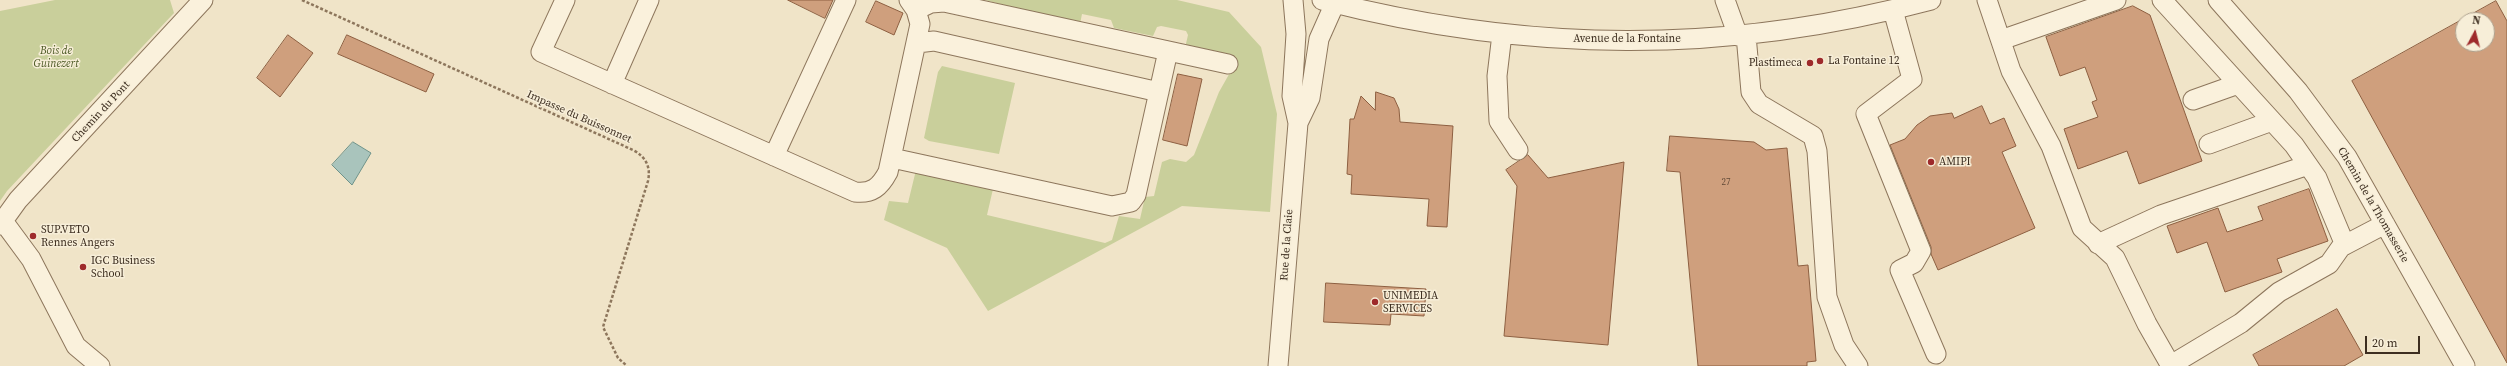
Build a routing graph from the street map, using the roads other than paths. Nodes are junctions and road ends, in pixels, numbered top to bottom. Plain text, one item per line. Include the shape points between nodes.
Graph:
1 (203, 0) edge
2 (565, 0) edge
3 (650, 0) edge
4 (846, 0) edge
5 (1293, 0) edge
6 (1725, 0) edge
7 (1932, 0) edge
8 (1986, 0) edge
9 (2116, 0) edge
10 (2162, 0) edge
11 (2218, 0) edge
12 (1328, 2) edge
13 (913, 5) edge
14 (1903, 5) edge
15 (1502, 34) junction
16 (1742, 36) junction
17 (2001, 40) junction
18 (917, 43) junction
19 (1168, 51) junction
20 (1228, 64) dead end
21 (612, 84) junction
22 (2238, 84) junction
23 (1159, 92) junction
24 (2193, 100) dead end
25 (2272, 121) junction
26 (1298, 123) junction
27 (2209, 144) dead end
28 (1518, 150) dead end
29 (774, 156) junction
30 (892, 158) junction
31 (2308, 165) junction
32 (2, 223) edge
33 (2385, 224) junction
34 (2098, 244) junction
35 (2345, 245) junction
36 (1936, 354) dead end
37 (2171, 365) edge
38 (100, 366) edge
39 (1278, 366) edge
40 (1858, 366) edge
41 (2465, 366) edge

1 - 32 street, Chemin du Pont via 18,200
2 - 21 street via 541,52
3 - 21 street
4 - 29 street
5 - 26 street, Rue de la Claie via 1296,34 1292,96
6 - 16 street
7 - 14 street, Avenue de la Fontaine
8 - 17 street
9 - 17 street
10 - 22 street
11 - 33 street, Chemin de la Thomasserie via 2303,98 2347,158
12 - 15 street, Avenue de la Fontaine via 1439,25
12 - 26 street, Rue de la Claie via 1319,39 1310,98
13 - 18 street via 920,24
13 - 19 street via 944,2
14 - 16 street, Avenue de la Fontaine via 1837,22
14 - 36 street via 1912,79 1866,114 1920,251 1914,263 1900,270
15 - 16 street, Avenue de la Fontaine via 1605,40
15 - 28 street via 1497,76 1499,121
16 - 40 street via 1751,92 1759,104 1813,136 1817,151 1827,297 1844,344
17 - 34 street via 2012,71 2051,146 2082,228
18 - 23 street via 934,41
18 - 30 street
19 - 20 street
19 - 23 street
21 - 29 street
22 - 24 street
22 - 25 street
23 - 30 street via 1136,196 1131,202 1122,205 1112,206
25 - 27 street
25 - 31 street
26 - 39 street, Rue de la Claie
29 - 30 street via 855,192 866,193 877,189 883,182
31 - 34 street via 2161,215
31 - 35 street via 2317,178
32 - 38 street via 30,259 76,346
33 - 35 street
33 - 41 street, Chemin de la Thomasserie
34 - 37 street via 2115,258 2147,324
35 - 37 street via 2329,264 2279,292 2241,323

